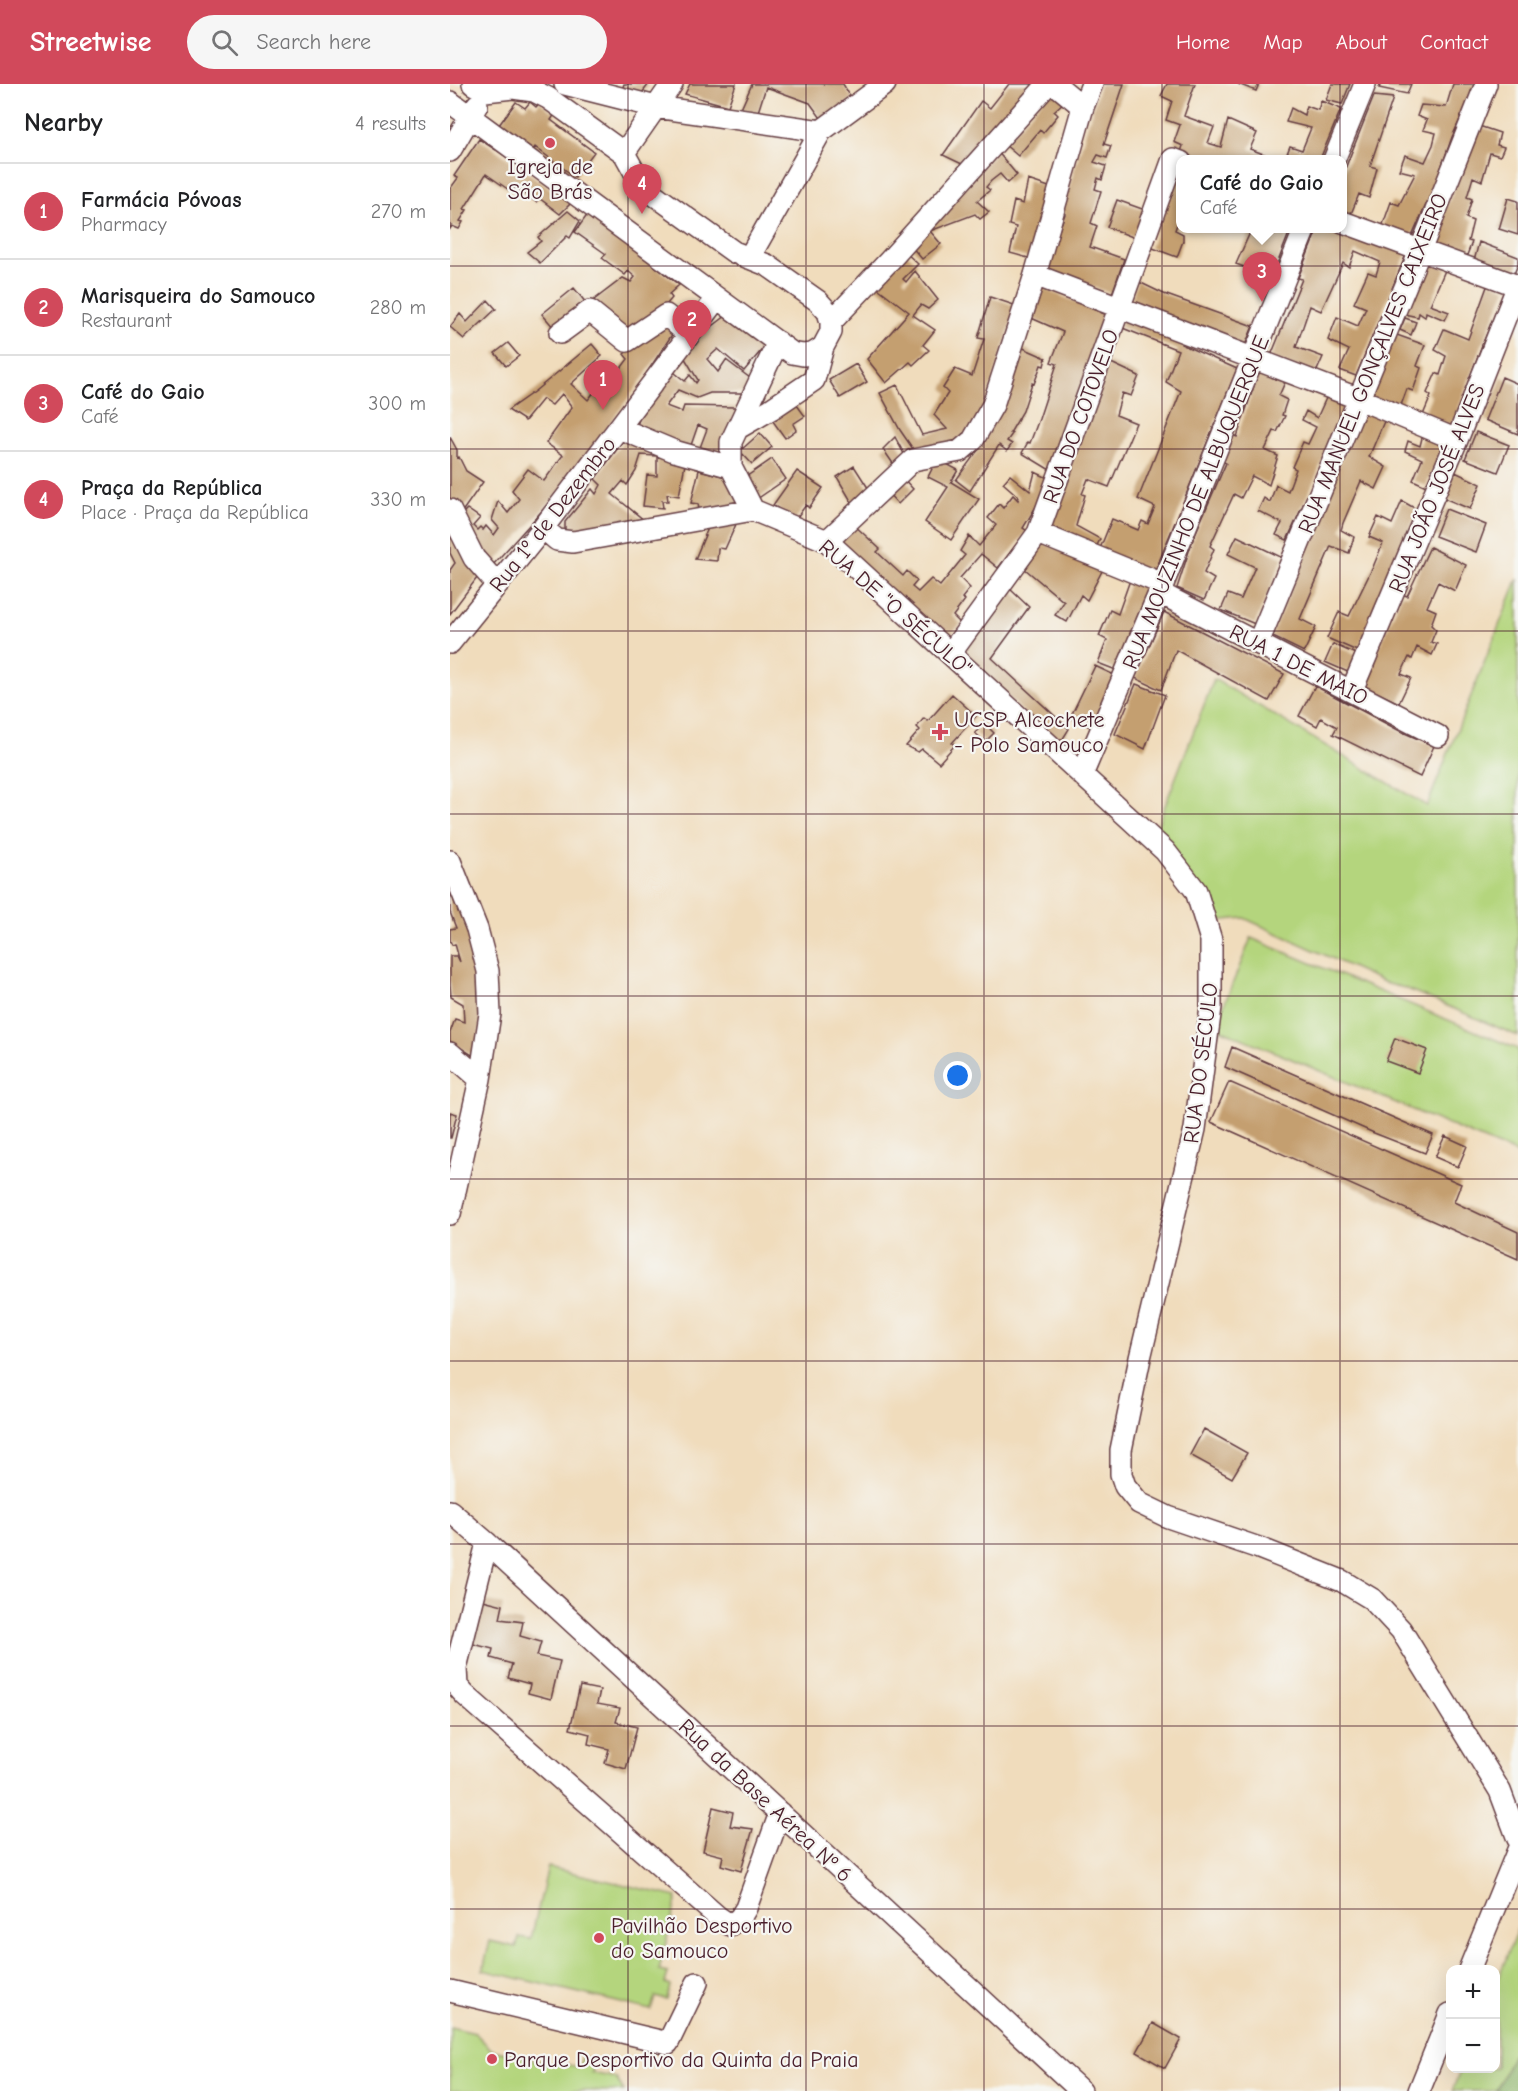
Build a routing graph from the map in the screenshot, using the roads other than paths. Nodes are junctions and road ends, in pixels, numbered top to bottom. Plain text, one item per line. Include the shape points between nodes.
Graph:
1 (565, 84) edge
2 (672, 84) edge
3 (885, 84) edge
4 (1048, 84) edge
5 (1055, 84) edge
6 (1092, 84) edge
7 (1365, 84) edge
8 (1486, 84) edge
9 (528, 86) edge
10 (479, 88) edge
11 (450, 102) edge
12 (656, 107) junction
13 (1083, 107) junction
14 (470, 117) junction
15 (821, 131) junction
16 (450, 151) edge
17 (624, 153) junction
18 (1336, 155) edge
19 (1176, 164) edge
20 (1347, 224) edge
21 (1303, 233) edge
22 (1420, 251) junction
23 (749, 258) junction
24 (1035, 275) junction
25 (1518, 286) edge
26 (717, 298) junction
27 (1119, 306) junction
28 (831, 322) junction
29 (560, 333) dead end
30 (689, 335) junction
31 (778, 342) junction
32 (823, 347) junction
33 (1254, 358) junction
34 (1357, 398) junction
35 (740, 427) junction
36 (619, 428) junction
37 (1457, 440) junction
38 (731, 467) junction
39 (450, 510) edge
40 (753, 510) junction
41 (543, 528) junction
42 (1038, 533) junction
43 (826, 542) junction
44 (497, 584) junction
45 (1161, 589) junction
46 (450, 643) edge
47 (1258, 643) junction
48 (950, 654) junction
49 (1352, 690) junction
50 (1438, 736) dead end
51 (1082, 775) junction
52 (450, 861) edge
53 (450, 1053) edge
54 (480, 1079) junction
55 (450, 1214) edge
56 (450, 1511) edge
57 (487, 1543) junction
58 (1509, 1793) edge
59 (780, 1813) junction
60 (1518, 1839) edge
61 (1518, 1850) edge
62 (1471, 1965) edge
63 (697, 1983) dead end
64 (450, 1991) edge
65 (1448, 2019) edge
66 (1082, 2091) edge
67 (1419, 2091) edge

1 - 12 street
2 - 12 street
3 - 15 street
4 - 28 street
5 - 13 street
6 - 13 street
7 - 18 street
8 - 22 street, RUA MANUEL GONÇALVES CAIXEIRO
9 - 10 street
9 - 17 street
10 - 14 street
11 - 14 street
12 - 15 street
12 - 17 street
13 - 24 street
14 - 16 street
14 - 26 street
15 - 23 street
17 - 23 street via 649,191 734,252
19 - 27 street, RUA DO COTOVELO
20 - 22 street
21 - 33 street, RUA MOUZINHO DE ALBUQUERQUE
22 - 25 street
22 - 34 street, RUA MANUEL GONÇALVES CAIXEIRO
23 - 28 street via 767,265 818,302
24 - 27 street
24 - 43 street via 993,405 973,440 960,451 913,460
25 - 37 street, RUA JOÃO JOSÉ ALVES
26 - 30 street, Rua 1º de Dezembro
26 - 31 street
27 - 33 street
27 - 42 street, RUA DO COTOVELO
28 - 32 street via 831,332
29 - 30 street via 590,311 627,341 666,315
30 - 36 street, Rua 1º de Dezembro
31 - 32 street via 792,353 803,355
31 - 35 street
32 - 35 street via 814,380
33 - 34 street
33 - 45 street, RUA MOUZINHO DE ALBUQUERQUE
34 - 37 street
34 - 47 street, RUA MANUEL GONÇALVES CAIXEIRO
35 - 38 street via 731,442
36 - 38 street via 674,451
36 - 41 street, Rua 1º de Dezembro
37 - 49 street, RUA JOÃO JOSÉ ALVES
38 - 40 street
39 - 44 street via 474,558
40 - 41 street via 573,542 557,540
40 - 43 street, RUA DE "O SÉCULO"
41 - 44 street, Rua 1º de Dezembro
42 - 45 street, RUA 1 DE MAIO
42 - 48 street, RUA DO COTOVELO
43 - 48 street, RUA DE "O SÉCULO"
44 - 46 street, Rua 1º de Dezembro
45 - 47 street, RUA 1 DE MAIO
45 - 51 street, RUA MOUZINHO DE ALBUQUERQUE
47 - 49 street, RUA 1 DE MAIO
48 - 51 street, RUA DE "O SÉCULO"
49 - 50 street, RUA 1 DE MAIO
51 - 58 street, RUA DO SÉCULO via 1165,851 1196,891 1211,940 1211,1007 1195,1129 1140,1358 1121,1474 1139,1503 1342,1581 1372,1599 1401,1630 1470,1745
52 - 54 street via 477,929 488,971 490,1014
53 - 54 street
54 - 55 street
56 - 57 street, Rua da Base Aérea Nº 6
57 - 59 street, Rua da Base Aérea Nº 6
57 - 59 street via 456,1668 457,1686 465,1695 730,1925 746,1908
58 - 60 street, RUA DO SÉCULO
59 - 66 street, Rua da Base Aérea Nº 6
61 - 62 street
63 - 64 street via 668,2043
65 - 67 street

